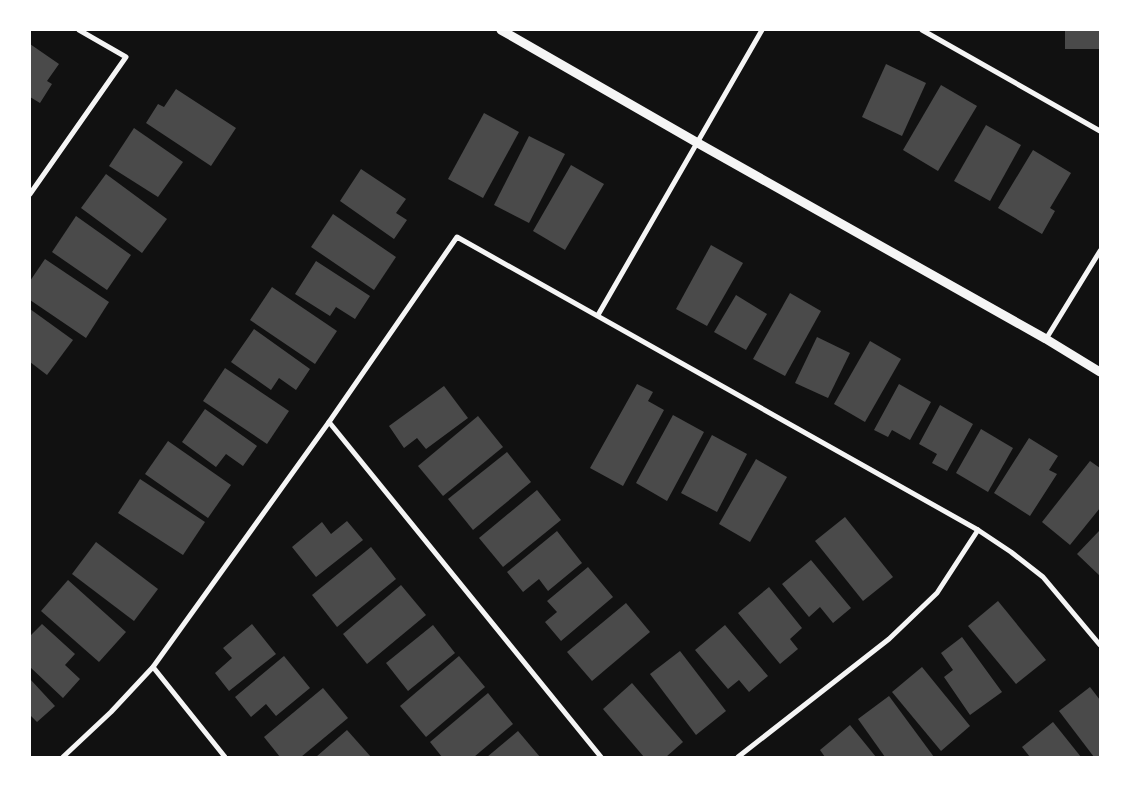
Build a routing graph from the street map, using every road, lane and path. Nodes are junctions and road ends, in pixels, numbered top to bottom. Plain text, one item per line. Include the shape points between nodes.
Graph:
1 (78, 30) edge
2 (501, 30) edge
3 (762, 30) edge
4 (922, 30) edge
5 (1100, 131) edge
6 (696, 142) junction
7 (30, 194) edge
8 (1100, 251) edge
9 (598, 315) junction
10 (1046, 339) junction
11 (1100, 372) edge
12 (329, 422) junction
13 (978, 530) junction
14 (1100, 645) edge
15 (153, 668) junction
16 (63, 757) edge
17 (225, 757) edge
18 (601, 757) edge
19 (738, 757) edge

1 - 7 street via 126,58
2 - 6 street
3 - 6 street
4 - 5 street
6 - 9 street
6 - 10 street
8 - 10 street
9 - 12 street via 456,237
9 - 13 street
10 - 11 street
12 - 15 street
12 - 18 street
13 - 14 street via 1042,577
13 - 19 street via 936,593 889,639
15 - 16 street
15 - 17 street

